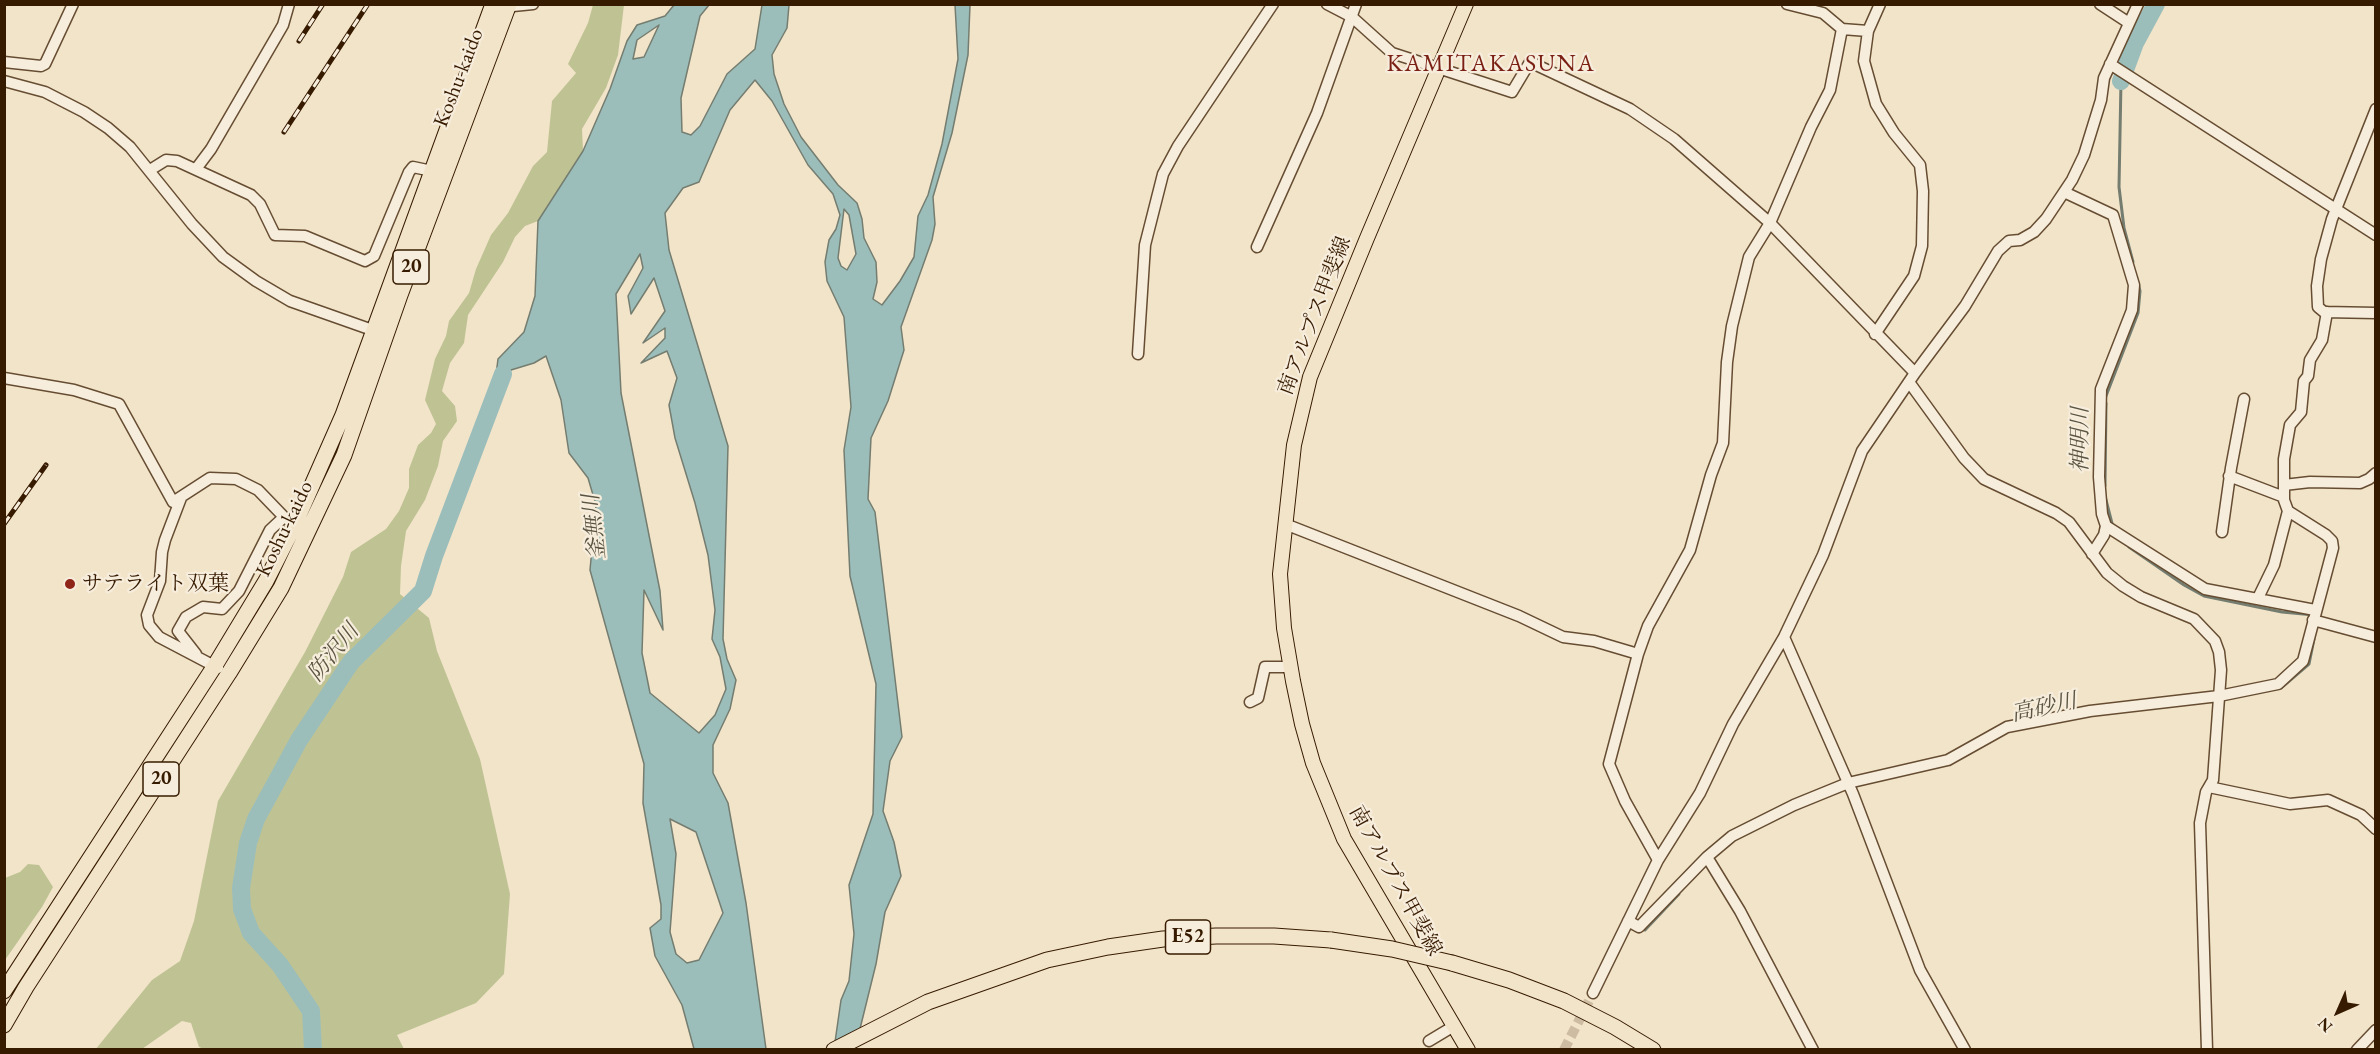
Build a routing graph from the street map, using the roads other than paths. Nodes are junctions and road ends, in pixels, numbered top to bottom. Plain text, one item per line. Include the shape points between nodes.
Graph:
1 (73, 4) edge
2 (289, 4) edge
3 (533, 4) edge
4 (1273, 4) edge
5 (1327, 4) edge
6 (1356, 4) edge
7 (1466, 4) edge
8 (1787, 4) edge
9 (1880, 4) edge
10 (2100, 4) edge
11 (2138, 4) edge
12 (503, 6) edge
13 (1352, 17) junction
14 (2129, 23) junction
15 (1842, 29) junction
16 (1868, 31) junction
17 (4, 62) edge
18 (2111, 64) junction
19 (1440, 67) junction
20 (4, 81) edge
21 (2376, 109) edge
22 (196, 169) junction
23 (150, 170) junction
24 (432, 171) junction
25 (2064, 192) junction
26 (2337, 208) junction
27 (1770, 223) junction
28 (2376, 235) edge
29 (1257, 247) dead end
30 (2327, 312) junction
31 (2376, 313) edge
32 (381, 333) junction
33 (1875, 334) junction
34 (1138, 354) dead end
35 (4, 378) edge
36 (1912, 378) junction
37 (2244, 399) dead end
38 (2376, 473) edge
39 (2229, 476) junction
40 (2284, 491) junction
41 (182, 498) junction
42 (2288, 511) junction
43 (289, 521) junction
44 (1285, 524) junction
45 (2106, 526) junction
46 (2222, 532) dead end
47 (2092, 554) junction
48 (2258, 598) junction
49 (2314, 615) junction
50 (1784, 637) junction
51 (2376, 637) edge
52 (1638, 654) junction
53 (200, 659) junction
54 (214, 667) junction
55 (1291, 667) junction
56 (229, 673) junction
57 (2219, 696) junction
58 (1250, 702) dead end
59 (1848, 783) junction
60 (2210, 787) junction
61 (2376, 829) edge
62 (1707, 857) junction
63 (1658, 861) junction
64 (1628, 921) junction
65 (4, 992) edge
66 (1593, 993) tunnel mouth
67 (4, 1025) edge
68 (1454, 1026) junction
69 (2376, 1030) edge
70 (1428, 1041) dead end
71 (834, 1050) edge
72 (1468, 1050) edge
73 (1653, 1050) edge
74 (1813, 1050) edge
75 (1965, 1050) edge
76 (2207, 1050) edge
77 (2357, 1050) edge

1 - 17 street via 45,64
2 - 22 street via 283,25
3 - 12 street
4 - 34 street via 1163,174 1145,245
5 - 13 street
6 - 13 street
7 - 19 main road, 南アルプス甲斐線
8 - 15 street via 1823,13
9 - 16 street
10 - 14 street
11 - 14 street
12 - 24 highway, Koshu-kaido / 20
12 - 32 highway, Koshu-kaido / 20 via 400,295
13 - 19 street via 1392,53
13 - 29 street via 1317,113
14 - 18 street
15 - 16 street
15 - 27 street via 1830,90 1810,126
16 - 33 street via 1864,62 1876,104 1920,165 1923,191 1922,246 1914,276
18 - 25 street via 2084,155
18 - 26 street
19 - 27 street via 1512,92 1530,62 1630,109 1674,139
19 - 44 main road, 南アルプス甲斐線 via 1310,377 1294,445
20 - 23 street via 45,92 84,112 130,147
21 - 26 street
22 - 23 street via 166,160
22 - 24 street via 251,195 260,204 275,235 305,236 365,261 374,256 409,172 413,167
23 - 32 street via 192,224 223,256 256,281 290,301
24 - 32 highway, Koshu-kaido / 20
25 - 36 street via 2034,232 2009,241 1998,251 1965,306
25 - 45 street via 2114,215 2134,285 2132,310 2101,389 2099,477
26 - 28 street
26 - 30 street via 2317,286 2318,307
27 - 33 street
27 - 52 street via 1749,257 1732,326 1723,443 1690,550 1648,626
30 - 31 street
30 - 40 street via 2322,340 2304,381 2301,412 2290,425
32 - 43 highway, Koshu-kaido / 20 via 328,453
32 - 56 highway, Koshu-kaido / 20 via 344,455 281,588
33 - 36 street
35 - 41 street via 74,390 119,404 174,502
36 - 47 street via 1972,468 1984,479 2056,513 2068,522
36 - 50 street via 1862,450 1823,555
37 - 39 street
38 - 40 street via 2360,483 2310,482
39 - 40 street
39 - 46 street
40 - 42 street
41 - 43 street via 210,478 236,479 258,490
41 - 53 street via 165,540 160,581 147,615 149,625 159,637
42 - 48 street via 2274,565
42 - 49 street via 2332,541
43 - 53 street via 270,530 239,591 222,609 203,607 186,617 178,631
43 - 54 highway, Koshu-kaido / 20 via 266,581
44 - 52 street via 1518,616 1563,638 1594,641
44 - 55 main road, 南アルプス甲斐線 via 1280,574
45 - 47 street
45 - 48 street via 2205,589
47 - 57 street via 2123,586 2206,629 2219,652
48 - 49 street
49 - 51 street
49 - 57 street via 2303,661 2278,684
50 - 59 street
50 - 63 street via 1733,724 1700,793
52 - 63 street via 1609,764
53 - 54 street
54 - 56 street
54 - 65 highway, Koshu-kaido / 20
55 - 58 street via 1265,667 1258,698
55 - 68 main road, 南アルプス甲斐線 via 1313,763 1344,839
56 - 67 highway, Koshu-kaido / 20
57 - 59 street via 2090,711 2007,727 1948,760
57 - 60 street
59 - 62 street via 1732,836
59 - 75 street via 1920,969
60 - 61 street via 2290,804 2328,800 2361,815
60 - 76 street via 2200,823
62 - 64 street via 1639,927
62 - 74 street
63 - 64 street
64 - 66 street
68 - 70 street
68 - 72 main road, 南アルプス甲斐線
69 - 77 street
71 - 73 highway, E52, bridge via 928,1002 1047,960 1163,939 1216,936 1331,940 1452,963 1564,1001

